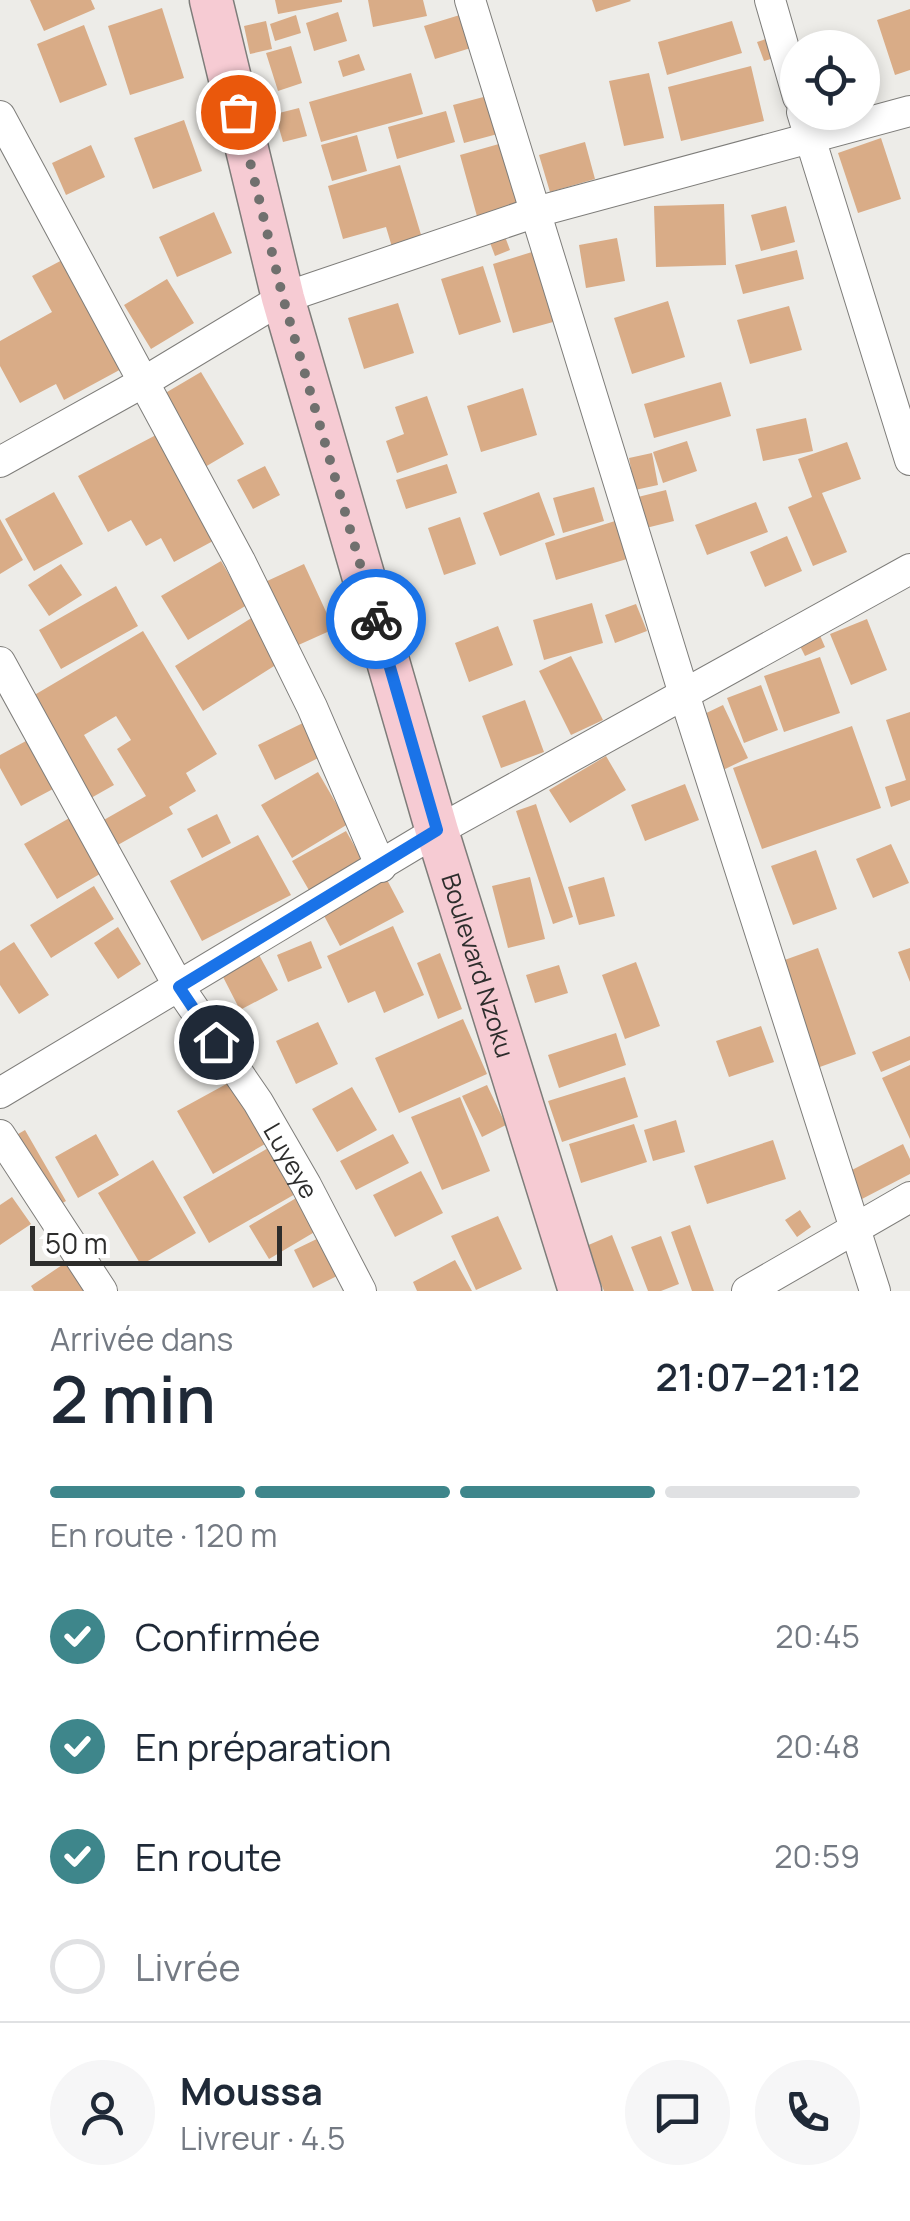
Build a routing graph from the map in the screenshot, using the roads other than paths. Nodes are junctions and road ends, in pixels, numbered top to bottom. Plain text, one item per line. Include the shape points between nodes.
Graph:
1 (211, 0) edge
2 (470, 0) edge
3 (770, 0) edge
4 (780, 35) edge
5 (910, 111) edge
6 (880, 115) edge
7 (0, 116) edge
8 (793, 130) edge
9 (807, 130) edge
10 (536, 212) junction
11 (283, 298) junction
12 (142, 384) junction
13 (910, 460) edge
14 (0, 462) edge
15 (910, 569) edge
16 (0, 662) edge
17 (684, 694) junction
18 (437, 830) junction
19 (381, 867) junction
20 (179, 987) junction
21 (0, 1093) edge
22 (0, 1135) edge
23 (910, 1196) edge
24 (855, 1228) junction
25 (102, 1291) edge
26 (360, 1291) edge
27 (580, 1291) edge
28 (747, 1291) edge
29 (875, 1291) edge

1 - 11 street, Boulevard Nzoku
2 - 10 street
3 - 4 street
5 - 6 street
7 - 12 street
8 - 10 street
9 - 13 street
10 - 11 street
10 - 17 street
11 - 12 street
11 - 18 street, Boulevard Nzoku
12 - 14 street
12 - 19 street via 240,561
15 - 17 street
16 - 20 street, Luyeye
17 - 18 street
17 - 24 street
18 - 19 street
18 - 27 street, Boulevard Nzoku
19 - 20 street
20 - 21 street
20 - 26 street, Luyeye via 258,1102
22 - 25 street
23 - 24 street
24 - 28 street
24 - 29 street

